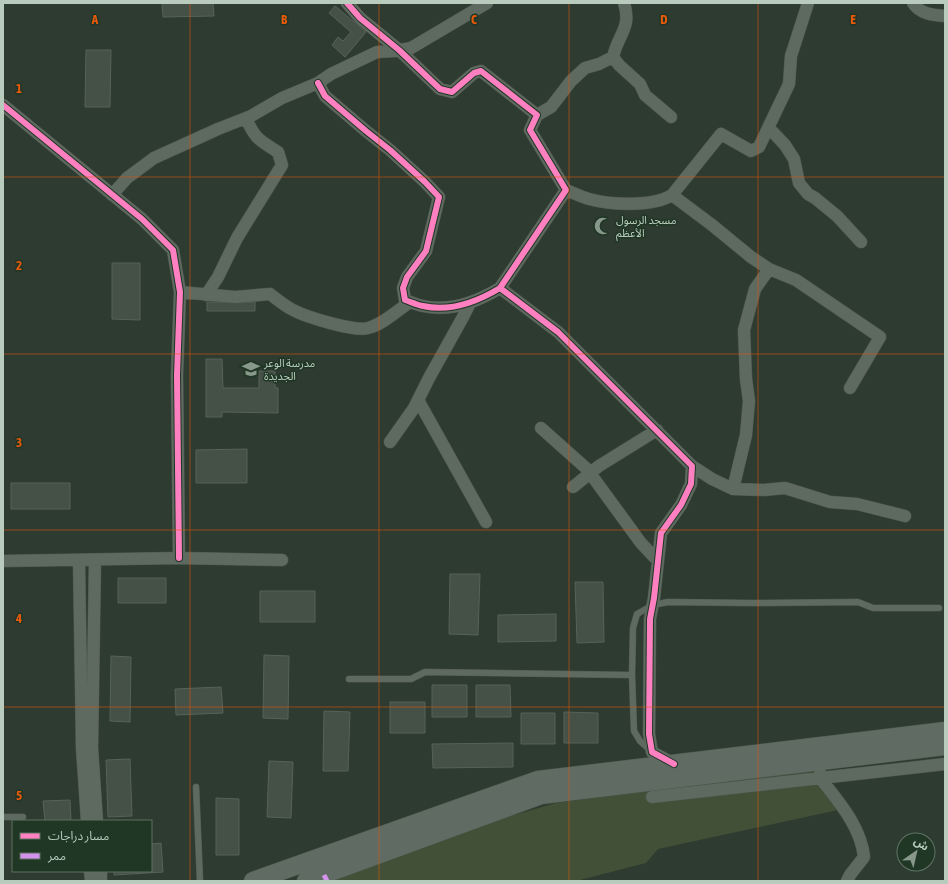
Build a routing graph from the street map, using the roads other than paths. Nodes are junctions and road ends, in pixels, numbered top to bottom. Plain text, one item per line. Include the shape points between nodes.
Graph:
1 (346, 3) edge
2 (487, 3) edge
3 (624, 3) edge
4 (808, 3) edge
5 (913, 3) edge
6 (945, 16) edge
7 (399, 50) junction
8 (613, 57) junction
9 (318, 83) junction
10 (3, 105) edge
11 (537, 115) junction
12 (672, 117) dead end
13 (246, 118) junction
14 (769, 128) junction
15 (566, 190) junction
16 (112, 195) junction
17 (672, 195) junction
18 (861, 242) dead end
19 (769, 269) junction
20 (500, 288) junction
21 (180, 292) junction
22 (206, 294) junction
23 (410, 302) junction
24 (470, 302) junction
25 (850, 388) dead end
26 (418, 400) junction
27 (541, 428) dead end
28 (657, 430) junction
29 (390, 442) dead end
30 (692, 466) junction
31 (590, 474) junction
32 (573, 487) dead end
33 (733, 489) junction
34 (905, 516) dead end
35 (486, 522) dead end
36 (179, 558) junction
37 (79, 560) junction
38 (95, 560) junction
39 (282, 560) dead end
40 (657, 560) junction
41 (3, 562) edge
42 (653, 604) junction
43 (939, 608) dead end
44 (632, 675) junction
45 (349, 679) dead end
46 (945, 731) edge
47 (945, 746) edge
48 (652, 752) junction
49 (816, 761) junction
50 (674, 764) junction
51 (945, 764) edge
52 (821, 779) junction
53 (196, 787) dead end
54 (652, 797) dead end
55 (3, 817) edge
56 (23, 817) dead end
57 (87, 820) edge
58 (97, 820) edge
59 (200, 881) edge
60 (254, 881) edge
61 (306, 881) edge
62 (847, 881) edge

1 - 7 street
2 - 7 street via 411,48
3 - 8 street via 628,14
4 - 14 street via 791,56 790,84
5 - 6 street via 917,10
7 - 9 street via 377,52
7 - 11 street via 440,89 452,92 474,73 481,71
8 - 11 street via 585,68 571,81 551,107
8 - 12 street via 640,84 645,95
9 - 13 street via 282,98
9 - 23 street via 325,96 390,150 439,197 426,251 407,277 403,288 405,300
10 - 16 street
11 - 15 street via 530,130
13 - 16 street via 154,158 127,178
13 - 22 street via 257,138 278,152 282,165
14 - 17 street via 760,147 751,151 721,134
14 - 18 street via 794,159 799,183 808,194 837,216
15 - 17 street via 588,199 616,203 640,203 665,199
15 - 20 street
16 - 21 street via 142,219 173,250
17 - 19 street
19 - 25 street via 796,280 880,337
19 - 33 street via 756,289 744,330 749,401 746,435
20 - 24 street
20 - 28 street via 558,332
21 - 22 street
21 - 36 street via 177,375
22 - 23 street via 235,297 270,294 304,316 347,327 368,328
23 - 24 street via 423,306 445,307
24 - 26 street
26 - 29 street
26 - 35 street
27 - 31 street
28 - 30 street
28 - 31 street
30 - 33 street
30 - 40 street via 691,484 681,505 661,533
31 - 32 street
31 - 40 street
33 - 34 street via 785,488 830,502 857,504
36 - 38 street
36 - 39 street
37 - 38 street
37 - 41 street
37 - 57 street via 82,748
38 - 58 street via 92,748
40 - 42 street
42 - 43 lane via 858,602 873,608
42 - 44 lane via 637,614 633,628
42 - 48 street via 650,619 649,703
44 - 45 lane via 424,672 411,679
44 - 48 lane via 634,731
46 - 50 main road
47 - 49 main road
48 - 50 street
49 - 52 street
49 - 61 main road via 541,794
50 - 60 main road via 538,780
51 - 52 street
52 - 54 street
52 - 62 street via 848,816 863,847 864,857
53 - 59 lane
55 - 56 lane

